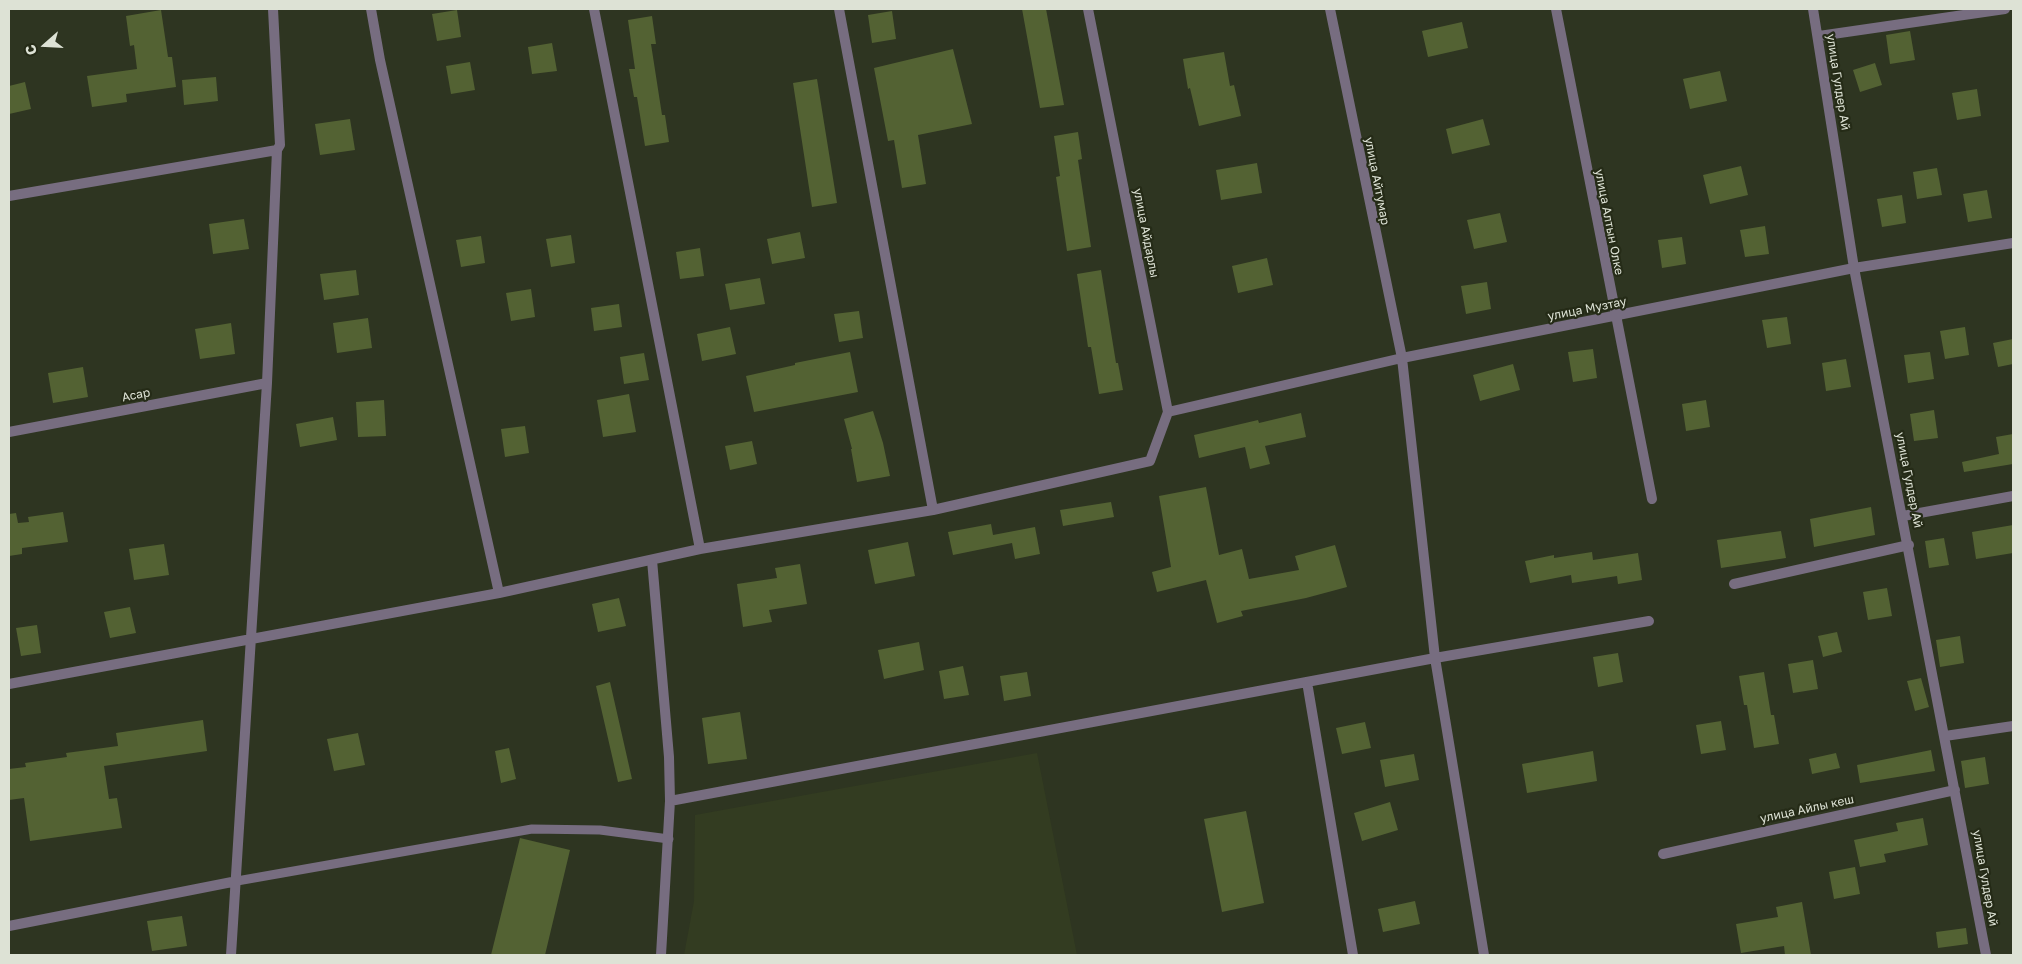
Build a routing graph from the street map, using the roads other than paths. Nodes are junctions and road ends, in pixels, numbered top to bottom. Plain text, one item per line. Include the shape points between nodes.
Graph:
1 (273, 9) edge
2 (370, 9) edge
3 (594, 9) edge
4 (838, 9) edge
5 (1088, 9) edge
6 (1330, 9) edge
7 (1556, 9) edge
8 (1812, 9) edge
9 (2005, 9) edge
10 (1818, 36) junction
11 (277, 150) junction
12 (9, 196) edge
13 (2013, 243) edge
14 (1854, 268) junction
15 (1615, 316) junction
16 (1402, 358) junction
17 (267, 383) junction
18 (1168, 412) junction
19 (9, 432) edge
20 (2013, 496) edge
21 (1652, 499) dead end
22 (933, 510) junction
23 (1904, 516) junction
24 (1909, 545) junction
25 (700, 549) junction
26 (652, 560) junction
27 (1734, 584) dead end
28 (499, 593) junction
29 (1649, 621) dead end
30 (252, 637) junction
31 (1434, 658) junction
32 (1307, 682) junction
33 (9, 684) edge
34 (2013, 726) edge
35 (1945, 736) junction
36 (1956, 790) junction
37 (670, 801) junction
38 (669, 839) junction
39 (1663, 854) dead end
40 (237, 882) junction
41 (9, 926) edge
42 (231, 955) edge
43 (660, 955) edge
44 (1354, 955) edge
45 (1484, 955) edge
46 (1986, 955) edge

1 - 11 street via 280,144
2 - 28 street
3 - 25 street
4 - 22 street
5 - 18 street, улица Айдарлы
6 - 16 street, улица Айтумар
7 - 15 street, улица Алтын Олке
8 - 10 street, улица Гулдер Ай
9 - 10 street
10 - 14 street, улица Гулдер Ай
11 - 12 street
11 - 17 street
13 - 14 street, улица Музтау
14 - 15 street, улица Музтау
14 - 23 street, улица Гулдер Ай
15 - 16 street, улица Музтау
15 - 21 street, улица Алтын Олке
16 - 18 street, улица Музтау
16 - 31 street, улица Айтумар
17 - 19 street, Асар
17 - 30 street
18 - 22 street via 1150,461
20 - 23 street
22 - 25 street
23 - 24 street, улица Гулдер Ай
24 - 27 street
24 - 35 street, улица Гулдер Ай
25 - 26 street
26 - 28 street
26 - 37 street
28 - 30 street
29 - 31 street
30 - 33 street
30 - 40 street
31 - 32 street
31 - 45 street, улица Айтумар
32 - 37 street
32 - 44 street
34 - 35 street
35 - 36 street, улица Гулдер Ай
36 - 39 street, улица Айлы кеш
36 - 46 street, улица Гулдер Ай
37 - 38 street
38 - 40 lane via 600,830 532,829
38 - 43 street
40 - 41 street
40 - 42 street

